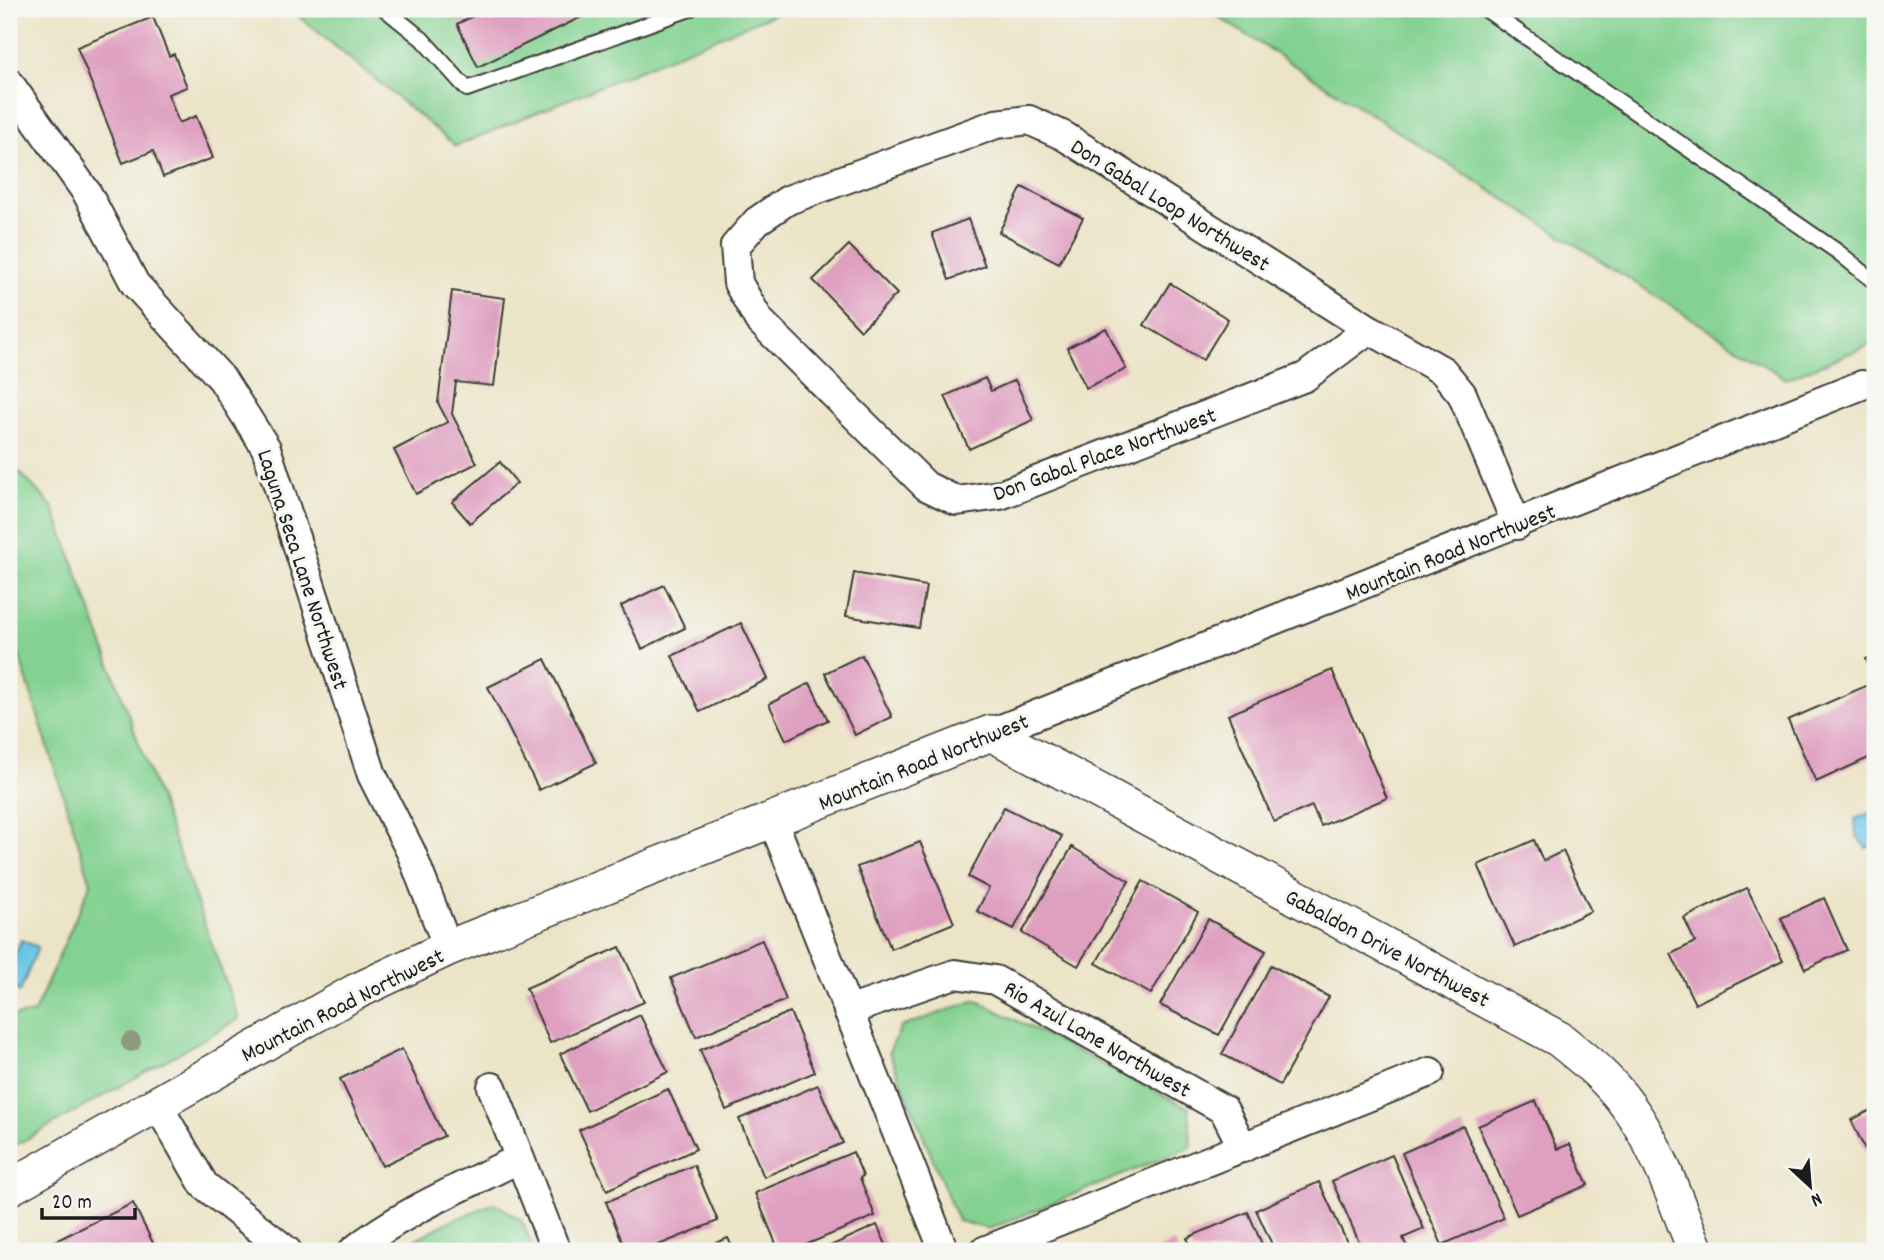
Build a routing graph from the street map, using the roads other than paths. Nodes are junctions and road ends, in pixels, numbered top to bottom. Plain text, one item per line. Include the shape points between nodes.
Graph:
1 (384, 9) edge
2 (690, 9) edge
3 (1485, 9) edge
4 (9, 83) edge
5 (735, 246) joint
6 (1875, 282) edge
7 (1369, 328) junction
8 (1869, 382) edge
9 (1517, 525) junction
10 (990, 733) junction
11 (773, 821) junction
12 (448, 948) junction
13 (848, 1011) junction
14 (1430, 1072) dead end
15 (492, 1087) dead end
16 (157, 1104) junction
17 (1243, 1148) junction
18 (518, 1159) junction
19 (9, 1188) edge
20 (287, 1251) edge
21 (353, 1251) edge
22 (556, 1251) edge
23 (944, 1251) edge
24 (984, 1251) edge
25 (1696, 1251) edge

1 - 2 lane via 422,39 467,89
3 - 6 lane
4 - 12 street, Laguna Seca Lane Northwest via 87,193 135,284 222,379 266,448 372,775 411,852
5 - 7 street, Don Gabal Loop Northwest via 757,221 788,200 996,124 1030,120 1064,136
5 - 7 street, Don Gabal Place Northwest via 738,283 759,320 926,486 957,501 1000,495 1305,377
7 - 9 street, Don Gabal Loop Northwest via 1443,371 1462,394
8 - 9 street, Mountain Road Northwest
9 - 10 street, Mountain Road Northwest
10 - 11 street, Mountain Road Northwest
10 - 25 street, Gabaldon Drive Northwest via 1559,1039 1598,1070 1629,1106 1656,1154
11 - 12 street, Mountain Road Northwest
11 - 13 street
12 - 16 street, Mountain Road Northwest via 355,992
13 - 17 street, Rio Azul Lane Northwest via 955,974 995,979 1224,1110
13 - 23 street
14 - 17 street
15 - 18 street
16 - 19 street, Mountain Road Northwest
16 - 20 street via 204,1185
17 - 24 street
18 - 21 street via 409,1215
18 - 22 street

